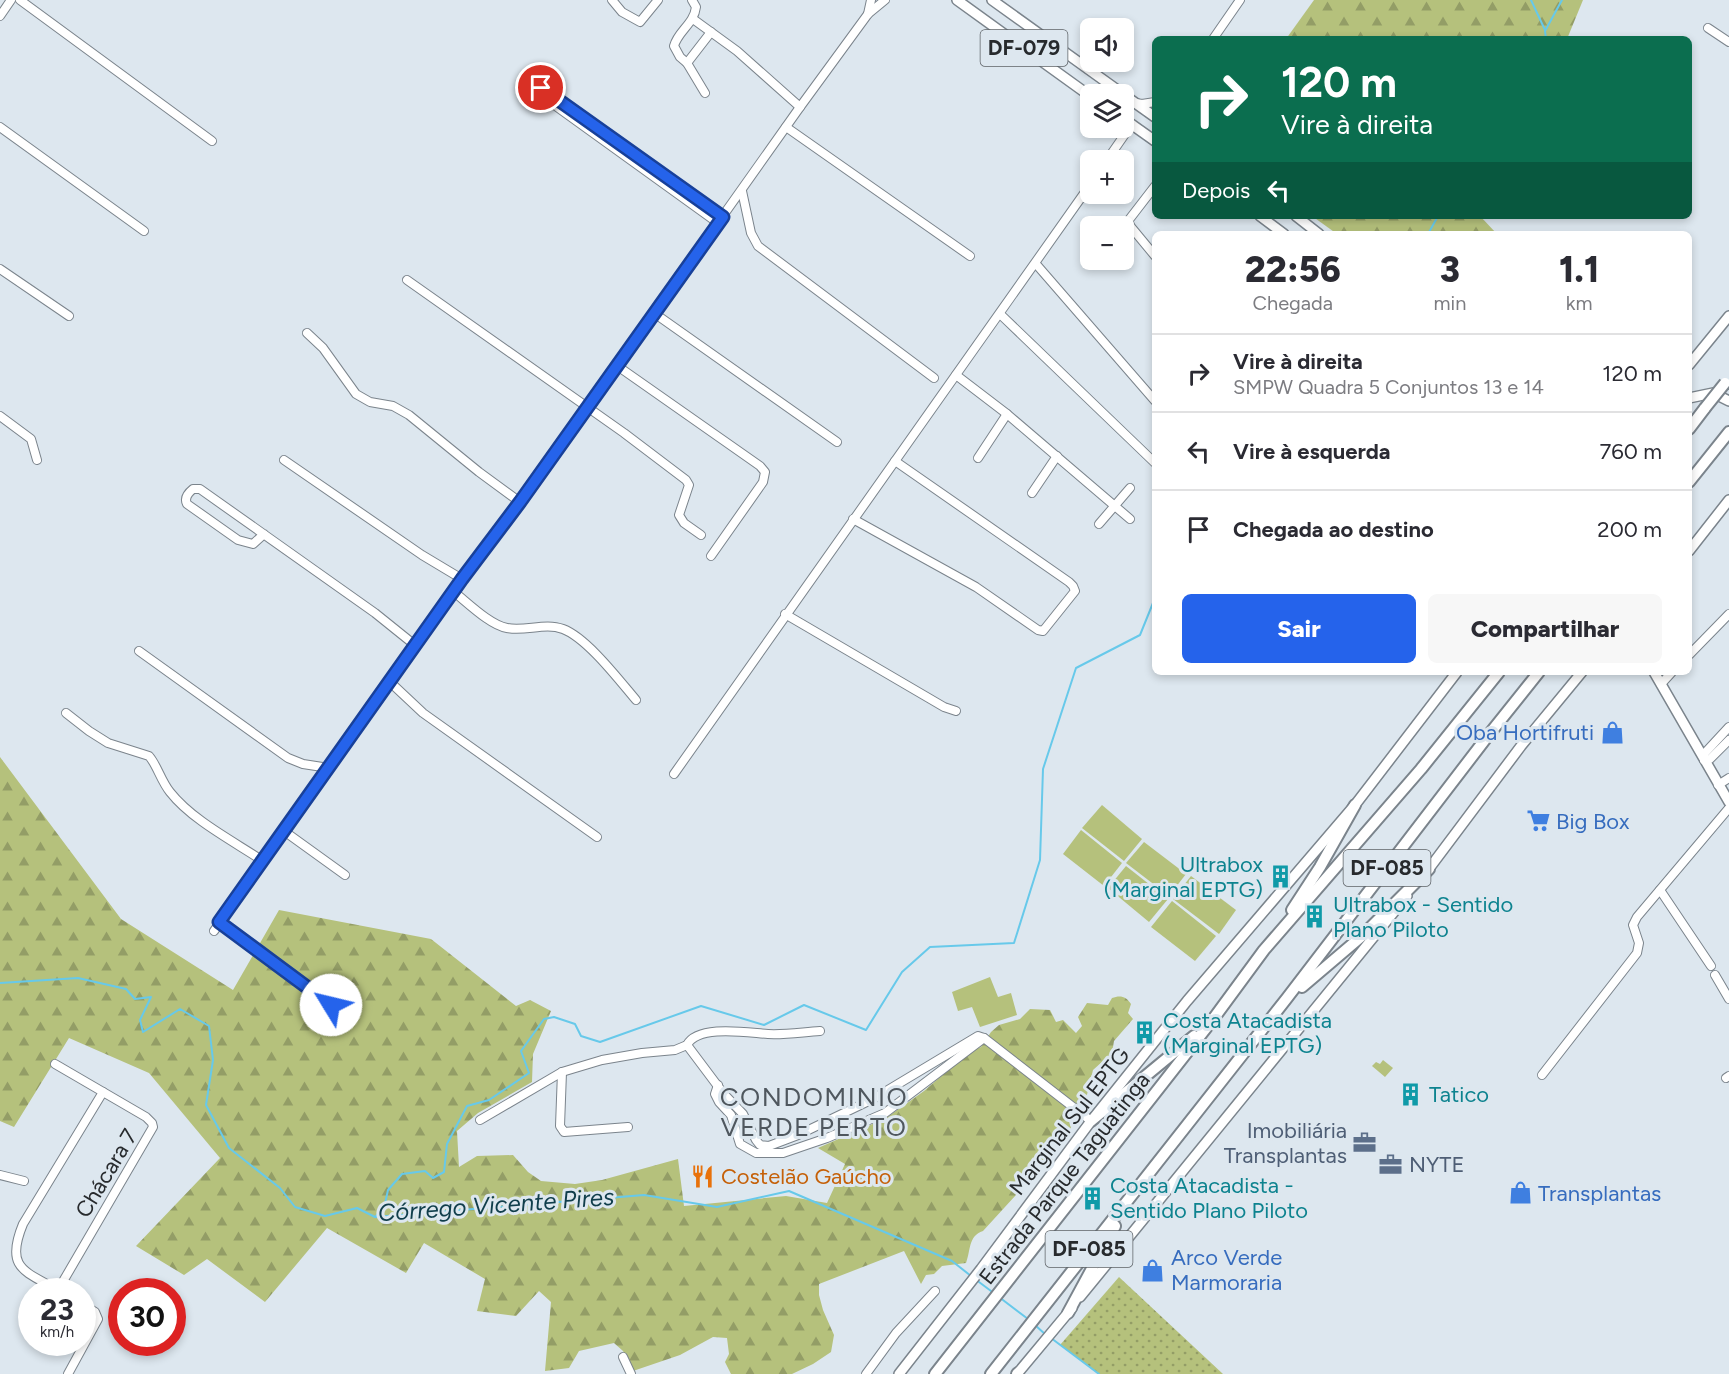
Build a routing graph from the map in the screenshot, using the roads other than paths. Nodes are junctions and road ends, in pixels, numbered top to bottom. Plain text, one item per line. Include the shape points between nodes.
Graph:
1 (11, 0) edge
2 (20, 0) edge
3 (612, 0) edge
4 (658, 0) edge
5 (692, 0) edge
6 (870, 0) edge
7 (885, 0) edge
8 (957, 0) edge
9 (992, 0) edge
10 (1240, 0) edge
11 (868, 14) junction
12 (0, 16) edge
13 (693, 19) junction
14 (1708, 28) dead end
15 (711, 32) junction
16 (1215, 36) edge
17 (1729, 42) edge
18 (687, 63) junction
19 (1108, 84) edge
20 (1080, 89) edge
21 (705, 93) dead end
22 (548, 97) dead end
23 (1134, 102) joint
24 (1152, 102) edge
25 (800, 107) junction
26 (1152, 115) edge
27 (1134, 126) edge
28 (0, 127) edge
29 (786, 127) junction
30 (1152, 139) edge
31 (212, 141) dead end
32 (1152, 190) edge
33 (742, 191) junction
34 (1080, 199) edge
35 (1264, 219) edge
36 (1300, 219) edge
37 (720, 220) junction
38 (144, 231) dead end
39 (1280, 231) edge
40 (1314, 231) edge
41 (1152, 252) edge
42 (970, 256) dead end
43 (1036, 264) junction
44 (0, 269) edge
45 (407, 280) dead end
46 (654, 313) junction
47 (1000, 314) junction
48 (69, 316) dead end
49 (1729, 316) edge
50 (307, 333) dead end
51 (1692, 361) edge
52 (616, 365) junction
53 (956, 375) junction
54 (934, 378) dead end
55 (1727, 381) edge
56 (1692, 397) edge
57 (1152, 398) edge
58 (1729, 401) edge
59 (586, 406) junction
60 (1007, 414) junction
61 (0, 416) edge
62 (1692, 425) edge
63 (1729, 432) edge
64 (837, 442) dead end
65 (1057, 456) junction
66 (978, 458) dead end
67 (36, 460) dead end
68 (284, 460) dead end
69 (1152, 460) edge
70 (895, 461) junction
71 (1692, 478) edge
72 (1130, 488) dead end
73 (1032, 493) dead end
74 (1729, 500) edge
75 (520, 502) junction
76 (1114, 506) junction
77 (1724, 513) edge
78 (853, 519) junction
79 (1130, 519) dead end
80 (1099, 524) dead end
81 (264, 534) junction
82 (701, 535) dead end
83 (1692, 548) edge
84 (711, 556) dead end
85 (462, 579) junction
86 (454, 592) junction
87 (785, 614) junction
88 (1729, 614) edge
89 (416, 646) junction
90 (139, 651) dead end
91 (1692, 652) edge
92 (1455, 675) edge
93 (1497, 675) edge
94 (1537, 675) edge
95 (1580, 675) edge
96 (1656, 675) edge
97 (1669, 675) edge
98 (390, 682) junction
99 (1661, 684) junction
100 (636, 700) dead end
101 (956, 711) dead end
102 (66, 713) dead end
103 (1729, 727) edge
104 (1729, 740) edge
105 (1704, 760) junction
106 (328, 768) junction
107 (674, 774) dead end
108 (1729, 778) edge
109 (1718, 785) junction
110 (1729, 802) edge
111 (1355, 805) junction
112 (1729, 808) edge
113 (284, 831) junction
114 (597, 837) dead end
115 (263, 861) junction
116 (1429, 869) junction
117 (345, 875) dead end
118 (1660, 890) junction
119 (219, 922) junction
120 (213, 931) dead end
121 (1264, 950) junction
122 (1711, 966) dead end
123 (1715, 975) dead end
124 (1287, 998) junction
125 (1729, 999) edge
126 (331, 1005) dead end
127 (1214, 1018) junction
128 (820, 1031) dead end
129 (984, 1038) junction
130 (687, 1045) junction
131 (55, 1064) dead end
132 (562, 1072) junction
133 (1542, 1074) dead end
134 (718, 1085) junction
135 (103, 1092) junction
136 (480, 1120) dead end
137 (1090, 1121) junction
138 (628, 1127) dead end
139 (0, 1175) edge
140 (24, 1181) dead end
141 (1140, 1183) junction
142 (37, 1278) edge
143 (67, 1278) edge
144 (935, 1291) dead end
145 (1068, 1312) junction
146 (78, 1356) edge
147 (623, 1357) dead end
148 (68, 1374) edge
149 (631, 1374) edge
150 (866, 1374) edge
151 (899, 1374) edge
152 (935, 1374) edge
153 (991, 1374) edge
154 (1017, 1374) edge

1 - 12 street
2 - 31 street
3 - 4 street via 622,12 640,22
5 - 13 street via 696,7
6 - 11 street
7 - 11 street
8 - 20 main road, DF-079
9 - 19 main road, DF-079
10 - 16 street
11 - 25 street
13 - 15 street
13 - 18 street via 674,46
14 - 17 street
15 - 18 street
15 - 25 street
18 - 21 street
22 - 37 street
23 - 24 street
23 - 26 main road, DF-079
25 - 29 street
27 - 30 main road
28 - 38 street
29 - 33 street
29 - 42 street
32 - 41 street via 1128,221
33 - 37 street
33 - 54 street via 758,246
34 - 43 street
35 - 39 main road
36 - 40 main road
37 - 46 street
43 - 47 street
43 - 57 street
44 - 48 street
45 - 59 street
46 - 52 street
46 - 64 street
47 - 53 street
47 - 69 street
49 - 51 main road
50 - 75 street via 323,348 356,394 409,415
52 - 59 street
52 - 84 street via 765,472 764,482
53 - 60 street
53 - 70 street
55 - 62 highway, bridge
56 - 58 main road via 1713,393
59 - 75 street
59 - 82 street via 686,480 689,485 679,515
60 - 65 street
60 - 66 street
61 - 67 street via 31,440
63 - 71 highway
65 - 73 street
65 - 76 street
68 - 85 street
70 - 78 street
70 - 78 street via 1069,582 1075,591 1049,626 1038,630 976,586
72 - 76 street
74 - 77 main road
75 - 85 street
76 - 79 street
76 - 80 street
77 - 83 main road
78 - 87 street
81 - 81 street via 200,489 188,493 188,504 238,540 254,544
81 - 89 street
85 - 86 street
86 - 89 street
86 - 100 street via 506,628 553,627 568,631 594,653
87 - 101 street
87 - 107 street
88 - 91 street
89 - 98 street
90 - 106 street via 288,758
92 - 111 main road, Marginal Sul EPTG
93 - 121 highway, Estrada Parque Taguatinga / DF-085
94 - 124 highway, DF-085
95 - 116 main road
96 - 99 main road
97 - 99 street
98 - 106 street
98 - 114 street via 423,713
99 - 105 main road
102 - 115 street via 108,742 149,756 176,799
103 - 105 street via 1704,754
104 - 105 street
105 - 109 main road
106 - 113 street
108 - 109 street
109 - 110 main road
111 - 121 highway via 1320,867
111 - 137 main road, Marginal Sul EPTG
112 - 118 street
113 - 115 street
113 - 117 street
115 - 119 street
116 - 124 highway via 1362,936
116 - 145 main road
118 - 122 street
118 - 133 street via 1633,925 1640,946 1637,953
119 - 120 street
119 - 126 street
121 - 127 highway, Estrada Parque Taguatinga / DF-085
123 - 125 street
124 - 141 highway, DF-085
127 - 137 highway
127 - 152 highway, Estrada Parque Taguatinga / DF-085
128 - 130 street via 720,1032 694,1038
129 - 134 street via 972,1038 873,1100 769,1146 756,1140 743,1114
129 - 134 street via 885,1113 783,1153 756,1154 740,1144 731,1115 715,1094
129 - 137 street
130 - 132 street via 602,1060
130 - 134 street
131 - 135 street, Chácara 7
132 - 136 street
132 - 138 street via 560,1126 564,1132
135 - 142 street, Chácara 7 via 18,1237 16,1262
135 - 143 street, Chácara 7 via 150,1120 153,1127
137 - 151 main road, Marginal Sul EPTG
139 - 140 street
141 - 145 highway
141 - 153 highway, DF-085
144 - 150 street via 896,1333
145 - 154 main road
146 - 148 street
147 - 149 street

